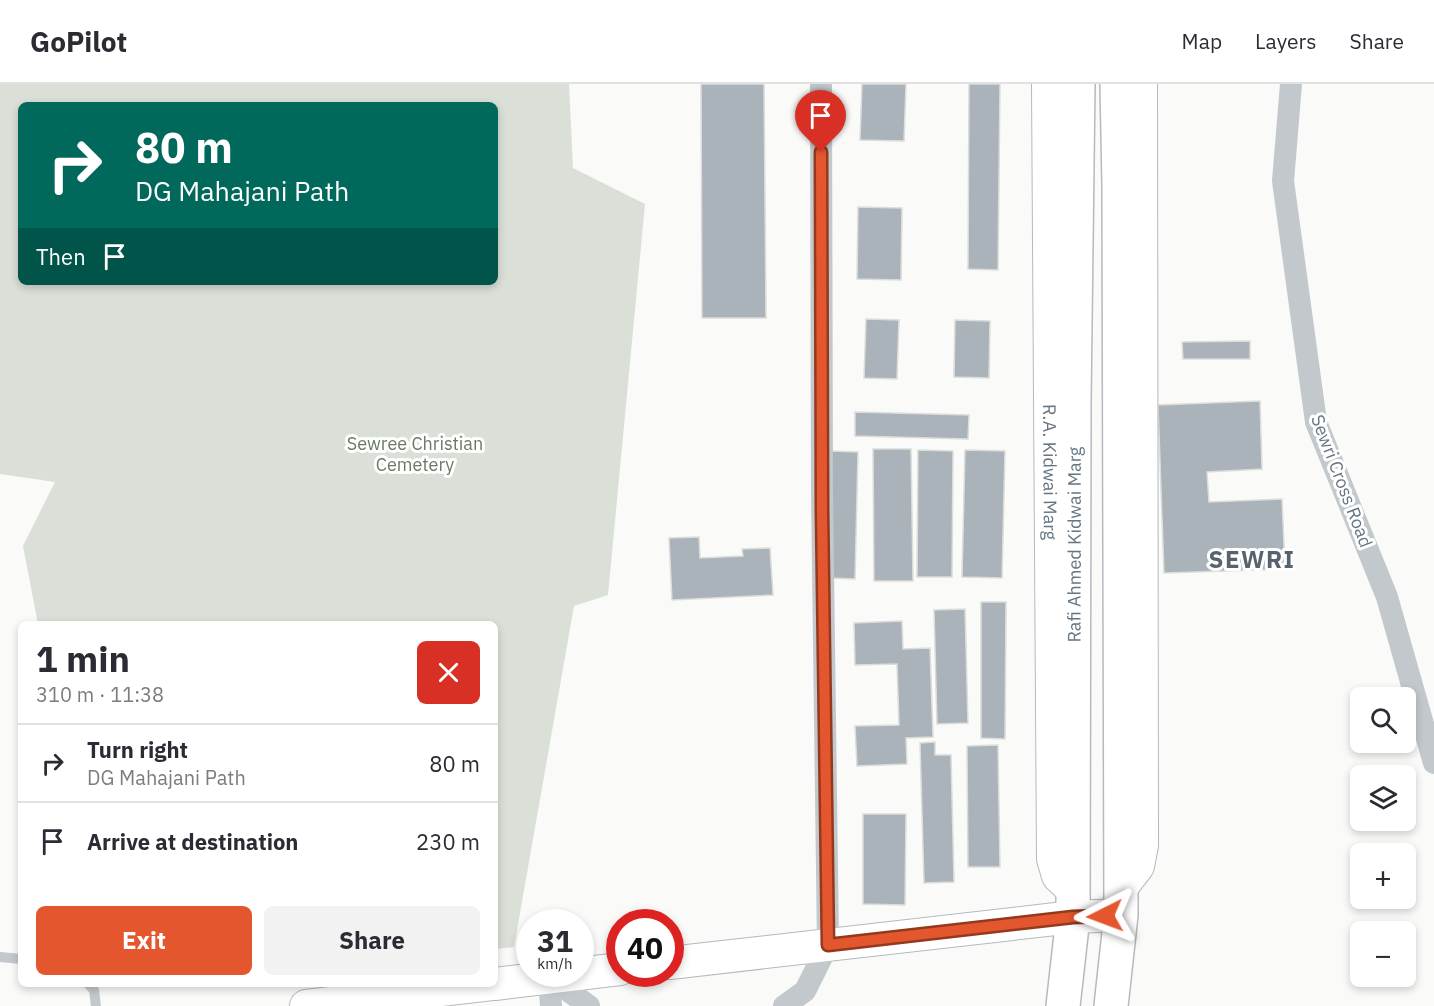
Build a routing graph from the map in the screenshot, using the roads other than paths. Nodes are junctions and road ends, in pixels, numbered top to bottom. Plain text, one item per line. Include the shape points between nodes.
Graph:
1 (821, 84) edge
2 (1048, 84) edge
3 (1078, 84) edge
4 (1117, 84) edge
5 (1141, 84) edge
6 (1291, 84) edge
7 (1434, 763) edge
8 (1121, 902) junction
9 (1073, 904) junction
10 (828, 945) junction
11 (0, 957) edge
12 (18, 959) edge
13 (684, 961) edge
14 (606, 974) edge
15 (498, 985) edge
16 (91, 987) edge
17 (468, 987) edge
18 (550, 992) edge
19 (96, 1006) edge
20 (306, 1006) edge
21 (590, 1006) edge
22 (784, 1006) edge
23 (1063, 1006) edge
24 (1111, 1006) edge

1 - 10 street
2 - 9 street, R.A. Kidwai Marg via 1053,859
3 - 9 main road, Rafi Ahmed Kidwai Marg
4 - 8 main road
5 - 8 street via 1142,845 1138,866
6 - 7 street, Sewri Cross Road via 1283,181 1316,422 1387,597
8 - 9 street
8 - 24 main road
9 - 10 street
9 - 23 main road, Rafi Ahmed Kidwai Marg
10 - 13 street
10 - 22 street via 805,991
11 - 12 lane
14 - 18 street
15 - 18 street
16 - 19 lane
17 - 20 street
18 - 21 street

